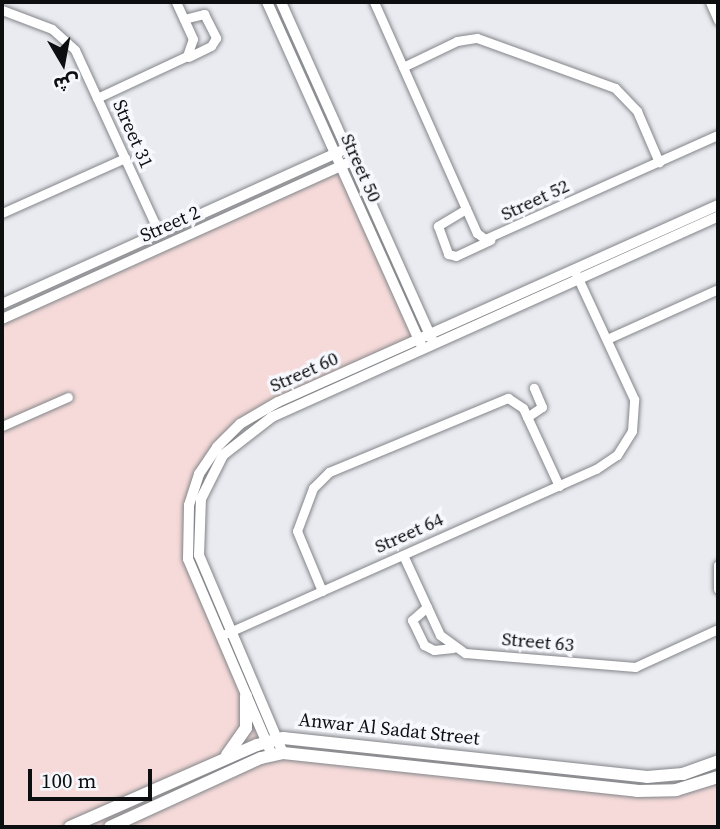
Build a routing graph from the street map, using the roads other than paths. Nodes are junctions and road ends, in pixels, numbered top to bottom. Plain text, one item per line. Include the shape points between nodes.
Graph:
1 (176, 2) edge
2 (267, 2) edge
3 (281, 2) edge
4 (374, 2) edge
5 (710, 2) edge
6 (2, 10) edge
7 (184, 19) junction
8 (718, 20) edge
9 (183, 59) junction
10 (403, 67) junction
11 (97, 98) junction
12 (718, 135) edge
13 (341, 151) junction
14 (125, 158) junction
15 (659, 162) junction
16 (347, 164) junction
17 (718, 205) edge
18 (466, 209) junction
19 (2, 213) edge
20 (718, 217) edge
21 (159, 233) junction
22 (493, 239) junction
23 (170, 244) junction
24 (158, 249) junction
25 (577, 275) junction
26 (718, 289) edge
27 (2, 304) edge
28 (2, 320) edge
29 (607, 339) junction
30 (427, 342) junction
31 (534, 388) dead end
32 (68, 397) dead end
33 (527, 416) junction
34 (2, 426) edge
35 (559, 486) junction
36 (403, 555) junction
37 (718, 565) edge
38 (718, 589) edge
39 (322, 591) junction
40 (427, 607) junction
41 (718, 629) edge
42 (225, 634) junction
43 (453, 648) junction
44 (246, 696) junction
45 (272, 740) junction
46 (278, 754) junction
47 (498, 759) junction
48 (222, 760) junction
49 (718, 761) edge
50 (496, 774) junction
51 (718, 777) edge
52 (70, 827) edge
53 (110, 827) edge

1 - 7 street
2 - 13 street, Street 50
3 - 13 street, Street 50
4 - 10 street, Street 52
5 - 8 street
6 - 11 street, Street 31 via 64,38 79,58
7 - 9 street via 193,43
7 - 9 street via 204,14 216,38 211,46
9 - 11 street
10 - 15 street via 457,41 477,38 602,83 620,91 634,105
10 - 18 street, Street 52
11 - 14 street, Street 31
12 - 15 street, Street 52
13 - 16 street, Street 50
13 - 21 street, Street 2
14 - 19 street
14 - 21 street, Street 31
15 - 22 street, Street 52
16 - 23 street, Street 2
16 - 30 street, Street 50
17 - 25 street, Street 60
18 - 22 street, Street 52 via 479,236
18 - 22 street via 438,226 448,254 456,256
20 - 25 street, Street 60
21 - 23 street via 173,236
21 - 24 street via 152,244
21 - 27 street, Street 2
23 - 24 street, Street 2
24 - 28 street, Street 2
25 - 29 street
25 - 30 street, Street 60
26 - 29 street
29 - 35 street, Street 64 via 635,405 629,438 611,460
30 - 42 street, Street 60 via 258,412 210,455 191,494 186,537 194,580
31 - 33 street via 542,407
32 - 34 street
33 - 35 street
33 - 39 street via 517,401 503,398 319,479 298,531
35 - 36 street, Street 64
36 - 39 street, Street 64
36 - 40 street
37 - 38 street
39 - 42 street, Street 64
40 - 43 street via 440,635
40 - 43 street, Street 63 via 413,617 424,645 434,650
41 - 43 street, Street 63 via 635,667 471,654
42 - 44 street, Street 60
42 - 45 street, Street 60
44 - 45 street, Street 60
44 - 48 main road via 248,720 243,735
45 - 46 street, Street 60
45 - 47 main road, Anwar Al Sadat Street
45 - 48 main road, Anwar Al Sadat Street
46 - 50 main road, Anwar Al Sadat Street
46 - 53 main road, Anwar Al Sadat Street
47 - 49 main road, Anwar Al Sadat Street via 646,777 683,774
47 - 50 main road
48 - 52 main road, Anwar Al Sadat Street
50 - 51 main road, Anwar Al Sadat Street via 651,792 693,787

